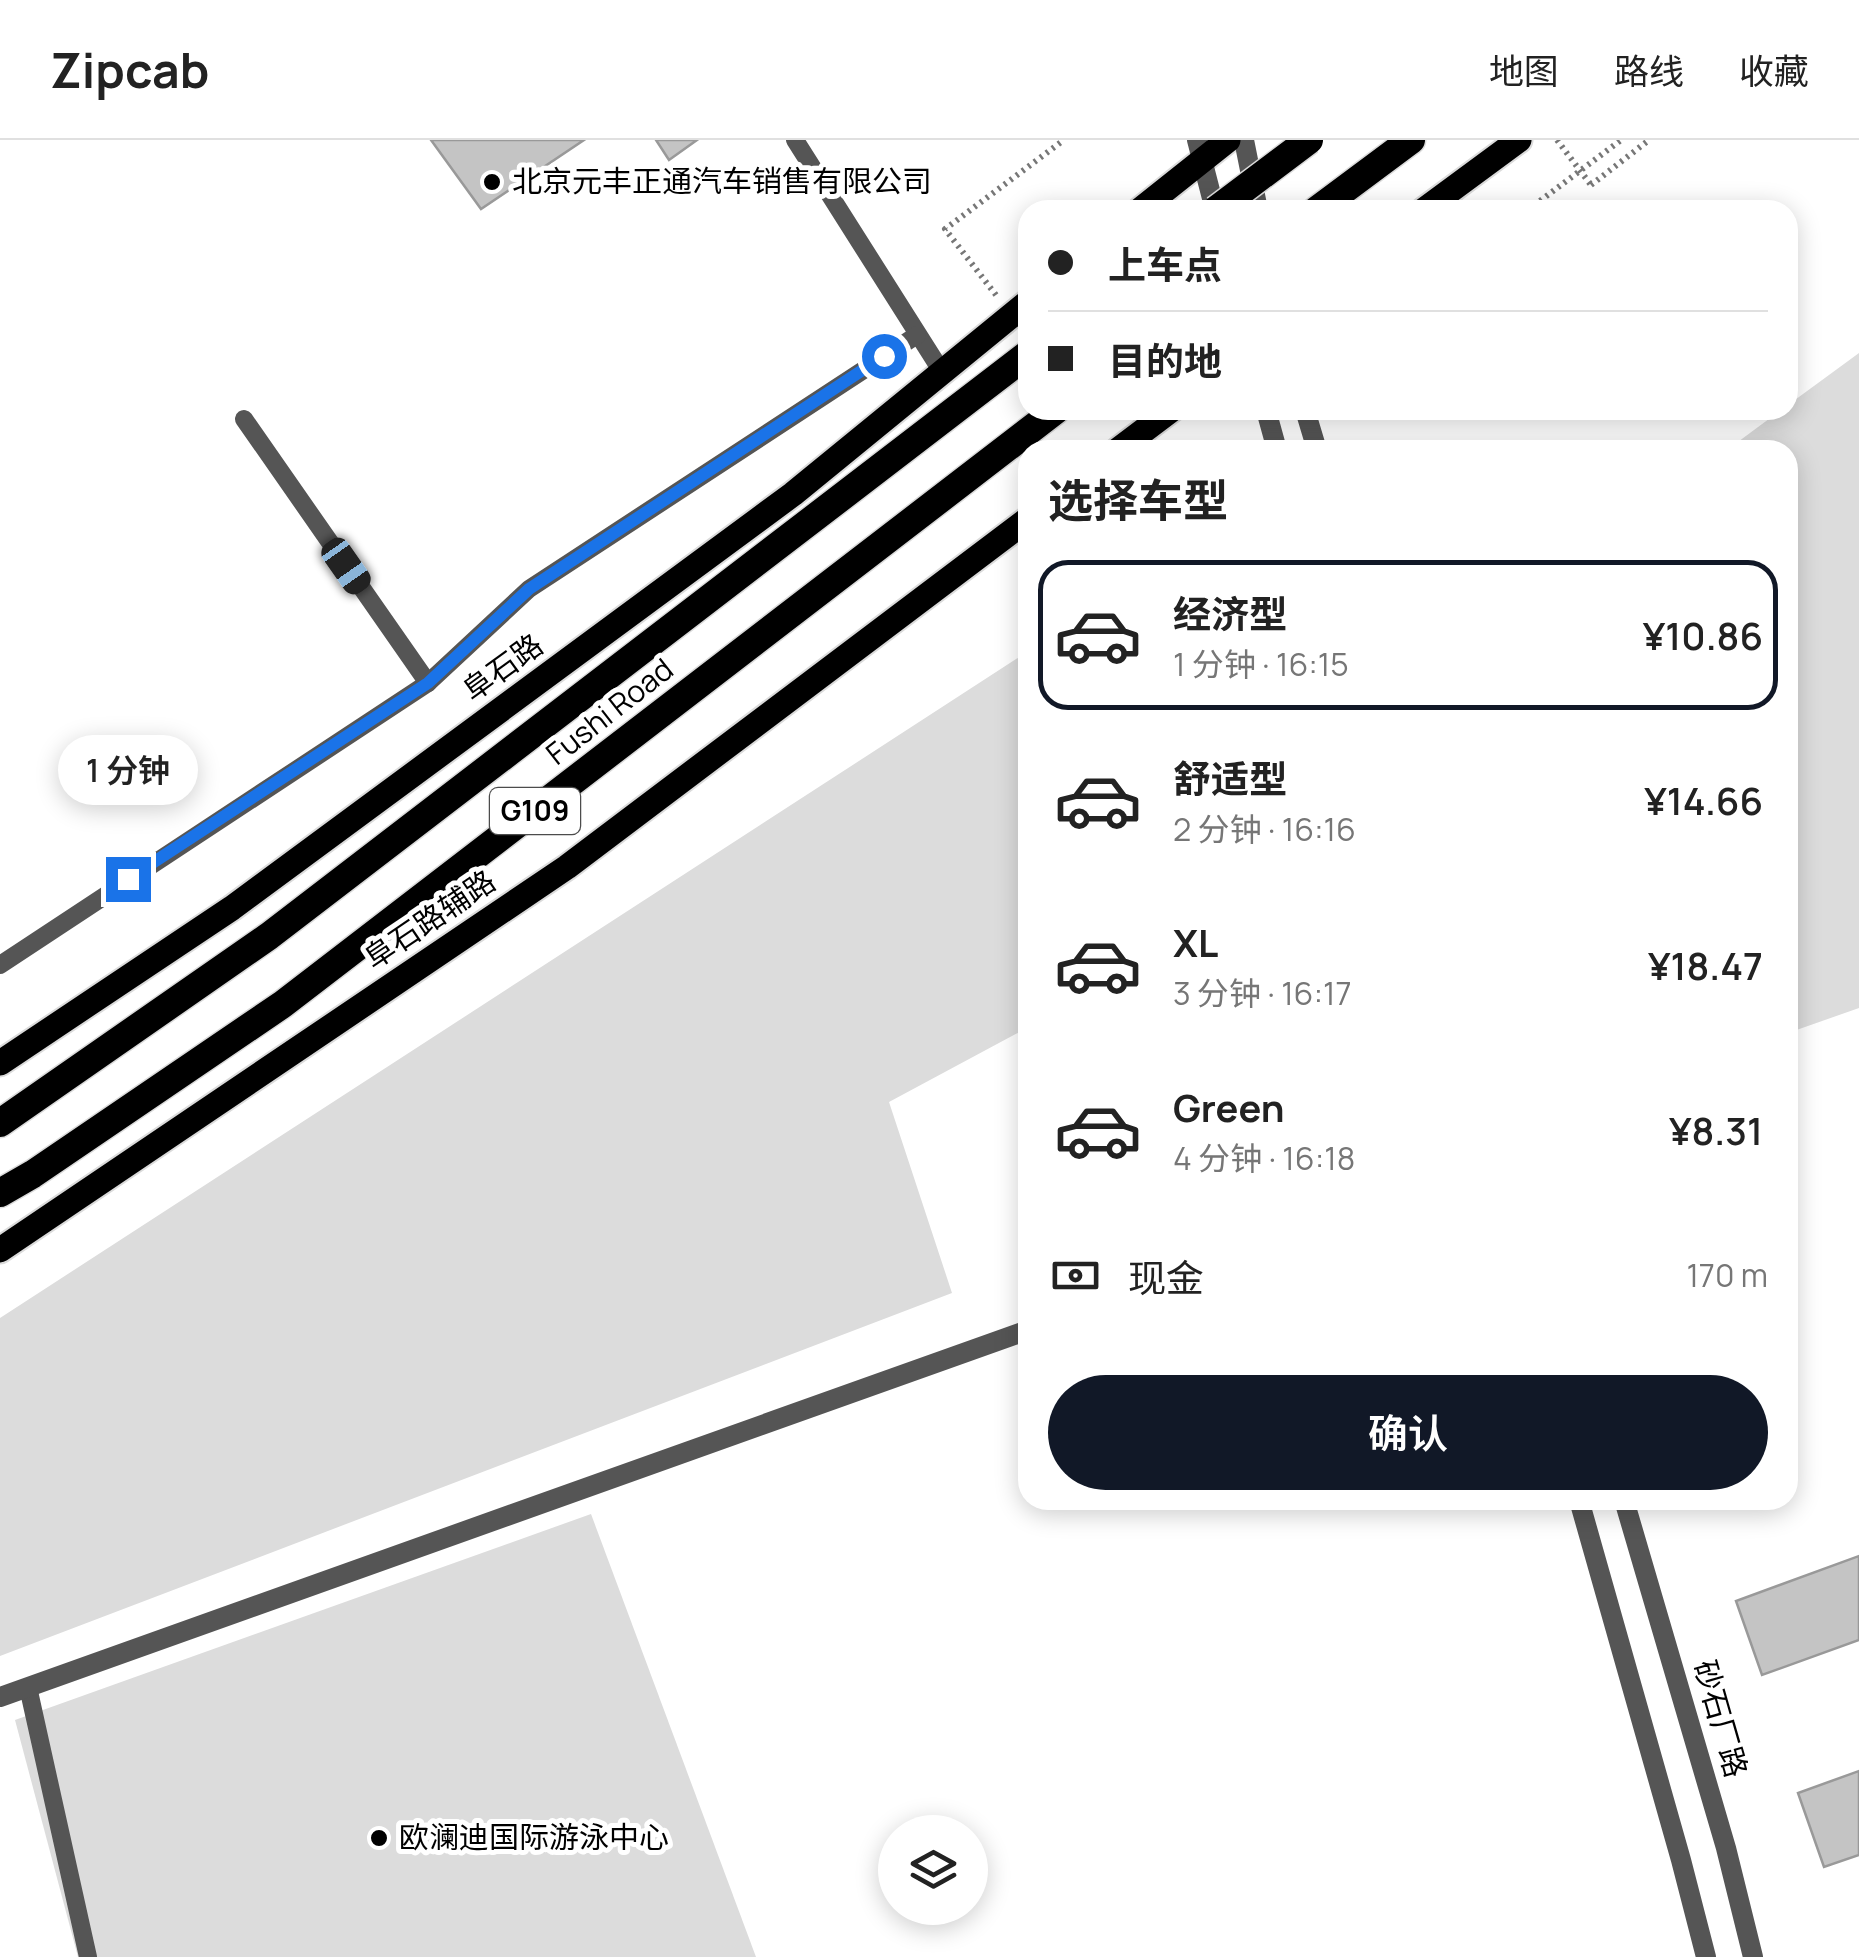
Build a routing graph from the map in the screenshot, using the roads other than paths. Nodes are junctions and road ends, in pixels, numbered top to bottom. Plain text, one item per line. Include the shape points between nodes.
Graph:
1 (796, 140) edge
2 (1228, 140) edge
3 (1244, 140) edge
4 (1309, 140) edge
5 (1411, 140) edge
6 (1519, 140) edge
7 (1200, 149) edge
8 (1150, 200) edge
9 (1213, 200) edge
10 (1228, 200) edge
11 (1256, 200) edge
12 (1330, 200) edge
13 (1438, 200) edge
14 (1018, 310) edge
15 (917, 335) junction
16 (1018, 362) edge
17 (942, 372) junction
18 (244, 419) dead end
19 (1043, 420) edge
20 (1158, 420) edge
21 (1131, 440) edge
22 (1018, 526) edge
23 (428, 683) junction
24 (0, 964) edge
25 (0, 1063) edge
26 (0, 1123) edge
27 (0, 1193) edge
28 (0, 1250) edge
29 (1018, 1334) edge
30 (1582, 1510) edge
31 (1627, 1510) edge
32 (28, 1687) junction
33 (0, 1697) edge
34 (88, 1957) edge
35 (1706, 1957) edge
36 (1753, 1957) edge

1 - 15 lane
2 - 7 main road
3 - 11 street
4 - 10 highway, bridge
5 - 12 highway
6 - 13 main road
7 - 8 main road
7 - 9 street
14 - 17 main road, 阜石路
15 - 17 lane
15 - 23 lane via 529,589
16 - 26 highway, Fushi Road / G109 via 269,936
17 - 25 main road, 阜石路 via 792,494 232,908
18 - 23 lane
19 - 27 highway, Fushi Road / G109 via 283,1004
20 - 21 main road
22 - 28 main road, 阜石路辅路 via 567,867
23 - 24 lane
29 - 32 street
30 - 35 street
31 - 36 street, 砂石厂路
32 - 33 street
32 - 34 lane

